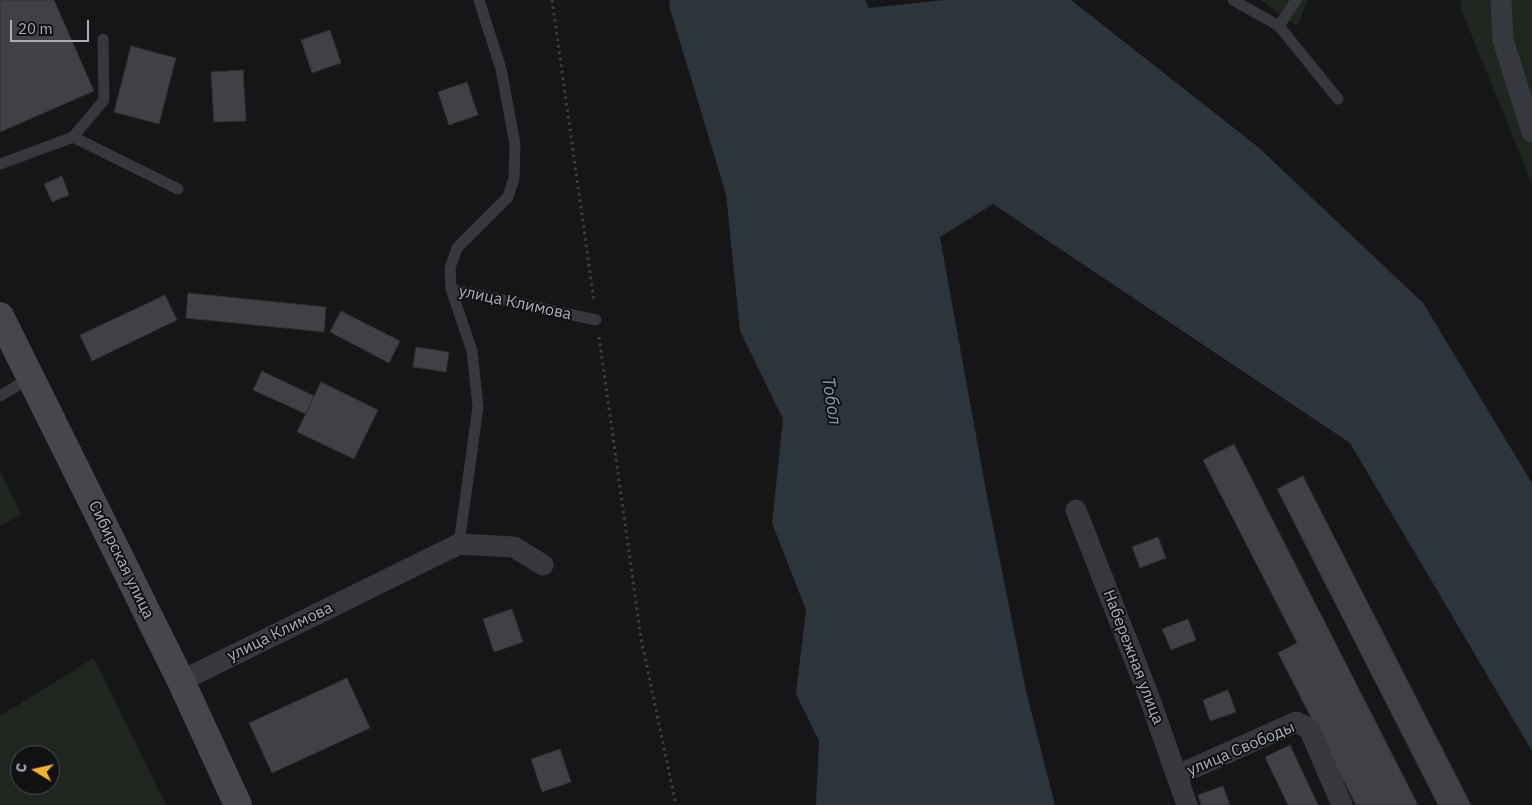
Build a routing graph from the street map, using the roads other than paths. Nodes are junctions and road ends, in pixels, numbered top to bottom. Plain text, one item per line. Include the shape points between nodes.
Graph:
1 (479, 0) edge
2 (1233, 0) edge
3 (1296, 0) edge
4 (1501, 0) edge
5 (1280, 26) junction
6 (103, 39) dead end
7 (1338, 99) dead end
8 (1532, 132) edge
9 (72, 137) junction
10 (0, 164) edge
11 (178, 189) dead end
12 (451, 289) junction
13 (0, 316) edge
14 (596, 320) road end
15 (30, 378) junction
16 (0, 396) edge
17 (1076, 510) dead end
18 (459, 544) junction
19 (544, 565) dead end
20 (181, 681) junction
21 (1178, 776) junction
22 (238, 805) edge
23 (1188, 805) edge
24 (1342, 805) edge

1 - 12 lane via 503,79 515,144 514,178 508,197 457,248 450,268
2 - 5 lane
3 - 5 lane
4 - 8 street via 1503,40
5 - 7 lane
6 - 9 lane via 104,100
9 - 10 lane
9 - 11 lane
12 - 14 lane, улица Климова
12 - 18 lane, улица Климова via 472,351 478,407
13 - 15 street, Сибирская улица
15 - 16 lane
15 - 20 street, Сибирская улица
17 - 21 street, Набережная улица
18 - 19 street, улица Климова via 514,547
18 - 20 street, улица Климова
20 - 22 street, Сибирская улица
21 - 23 street, Набережная улица
21 - 24 street, улица Свободы via 1296,722 1310,731

